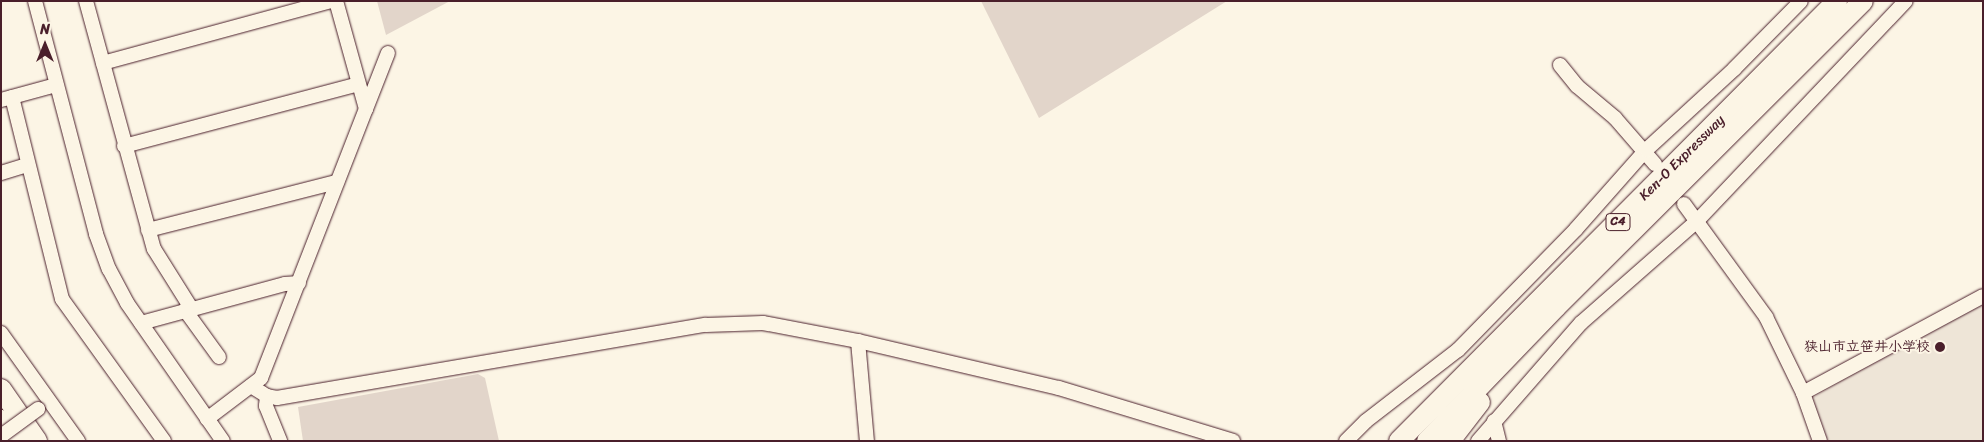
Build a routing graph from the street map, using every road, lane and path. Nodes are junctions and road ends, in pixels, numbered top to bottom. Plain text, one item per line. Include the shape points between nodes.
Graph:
1 (35, 1) edge
2 (86, 1) edge
3 (331, 1) edge
4 (336, 1) edge
5 (1801, 1) edge
6 (1837, 1) edge
7 (1863, 1) edge
8 (1906, 1) edge
9 (388, 53) dead end
10 (103, 63) junction
11 (1560, 65) dead end
12 (358, 84) junction
13 (56, 85) junction
14 (6, 98) edge
15 (366, 109) junction
16 (124, 146) junction
17 (1646, 150) junction
18 (1655, 164) dead end
19 (28, 165) junction
20 (1, 173) edge
21 (337, 182) junction
22 (1684, 204) dead end
23 (1697, 220) junction
24 (148, 230) junction
25 (299, 283) junction
26 (1983, 296) edge
27 (1556, 306) junction
28 (188, 309) junction
29 (141, 323) junction
30 (1, 333) edge
31 (858, 341) junction
32 (219, 357) dead end
33 (251, 386) junction
34 (1, 389) edge
35 (1803, 393) junction
36 (267, 396) junction
37 (48, 398) junction
38 (207, 418) junction
39 (1, 420) edge
40 (1494, 421) junction
41 (1, 436) edge
42 (16, 441) edge
43 (38, 441) edge
44 (78, 441) edge
45 (164, 441) edge
46 (223, 441) edge
47 (280, 441) edge
48 (867, 441) edge
49 (1233, 441) edge
50 (1346, 441) edge
51 (1399, 441) edge
52 (1428, 441) edge
53 (1450, 441) edge
54 (1478, 441) edge
55 (1499, 441) edge
56 (1820, 441) edge

1 - 13 street
2 - 10 street
3 - 10 street
4 - 12 street
5 - 17 street via 1734,69
6 - 51 highway, Ken-O Expressway / C4
7 - 27 highway, Ken-O Expressway / C4
8 - 23 street
9 - 15 street
10 - 16 street
11 - 17 street via 1577,86
12 - 15 street
12 - 16 street
13 - 14 street
13 - 29 street via 101,250 118,288
14 - 19 street
15 - 21 street
16 - 24 street
17 - 18 street
17 - 50 street via 1458,350 1366,421
19 - 20 street
19 - 45 street via 62,299
21 - 24 street
21 - 25 street
22 - 23 street
23 - 35 street via 1766,317
23 - 40 street via 1594,310
24 - 28 street via 154,249
25 - 28 street
25 - 33 street via 261,378
26 - 35 street
27 - 52 highway, Ken-O Expressway / C4
27 - 53 highway
28 - 29 street
28 - 32 street
29 - 38 street
30 - 37 street
31 - 36 street via 763,323 727,322 277,398
31 - 48 street
31 - 49 street via 1059,388
33 - 36 street
33 - 38 street
34 - 43 highway
35 - 56 street
36 - 47 street via 266,406
37 - 41 street, bridge
37 - 44 street
38 - 46 street
39 - 42 highway
40 - 54 street
40 - 55 street

